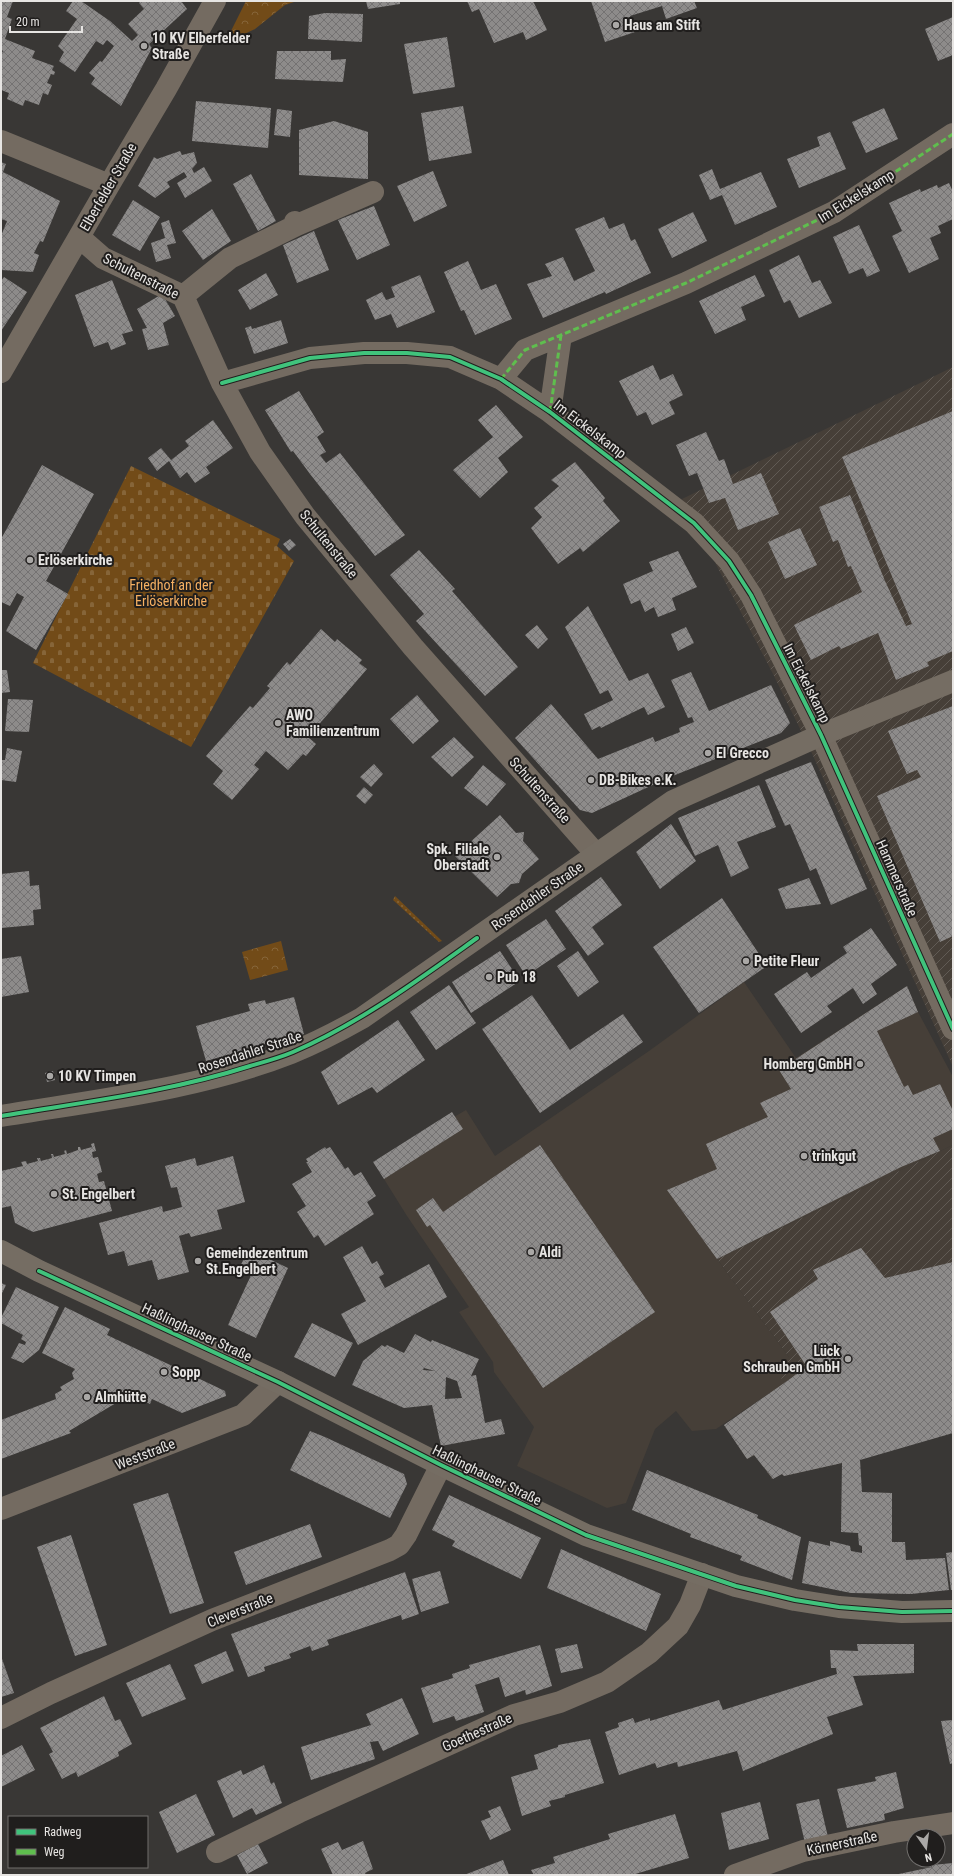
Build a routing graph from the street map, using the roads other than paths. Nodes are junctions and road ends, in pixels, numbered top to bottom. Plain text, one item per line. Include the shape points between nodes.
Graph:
1 (215, 1) edge
2 (953, 134) edge
3 (1, 141) edge
4 (108, 185) junction
5 (373, 192) dead end
6 (79, 237) junction
7 (183, 296) junction
8 (561, 335) junction
9 (1, 372) edge
10 (501, 379) junction
11 (222, 383) junction
12 (550, 412) junction
13 (953, 681) edge
14 (821, 735) junction
15 (596, 854) junction
16 (953, 1029) edge
17 (1, 1116) edge
18 (1, 1251) edge
19 (278, 1382) junction
20 (441, 1465) junction
21 (1, 1510) edge
22 (702, 1574) junction
23 (953, 1611) edge
24 (1, 1718) edge
25 (953, 1823) edge
26 (217, 1852) dead end
27 (735, 1875) edge

1 - 4 street, Elberfelder Straße
2 - 8 street, Im Eickelskamp via 834,212 686,283
3 - 4 street
4 - 6 street, Elberfelder Straße
5 - 7 street via 296,223 230,258
6 - 7 street, Schultenstraße via 103,258
6 - 9 street, Elberfelder Straße
7 - 11 street, Schultenstraße
8 - 10 street, Im Eickelskamp via 525,350
8 - 12 street
10 - 11 street, Im Eickelskamp via 450,357 364,353 310,358
10 - 12 street, Im Eickelskamp
11 - 15 street, Schultenstraße via 260,452 306,516 413,647
12 - 14 street, Im Eickelskamp via 694,523 729,561 751,595
13 - 14 main road, Rosendahler Straße
14 - 15 main road, Rosendahler Straße via 673,800
14 - 16 street, Hammerstraße
15 - 17 main road, Rosendahler Straße via 362,1018 291,1053 166,1088
18 - 19 main road, Haßlinghauser Straße
19 - 20 main road, Haßlinghauser Straße
19 - 21 street, Weststraße via 243,1415
20 - 22 main road, Haßlinghauser Straße via 586,1535
20 - 24 street, Cleverstraße via 399,1545 212,1620
22 - 23 main road, Haßlinghauser Straße via 750,1589 839,1607 902,1612
22 - 26 street, Goethestraße via 690,1605 678,1626 649,1653 607,1682 560,1702 514,1715 298,1812
25 - 27 street, Körnerstraße via 803,1851

